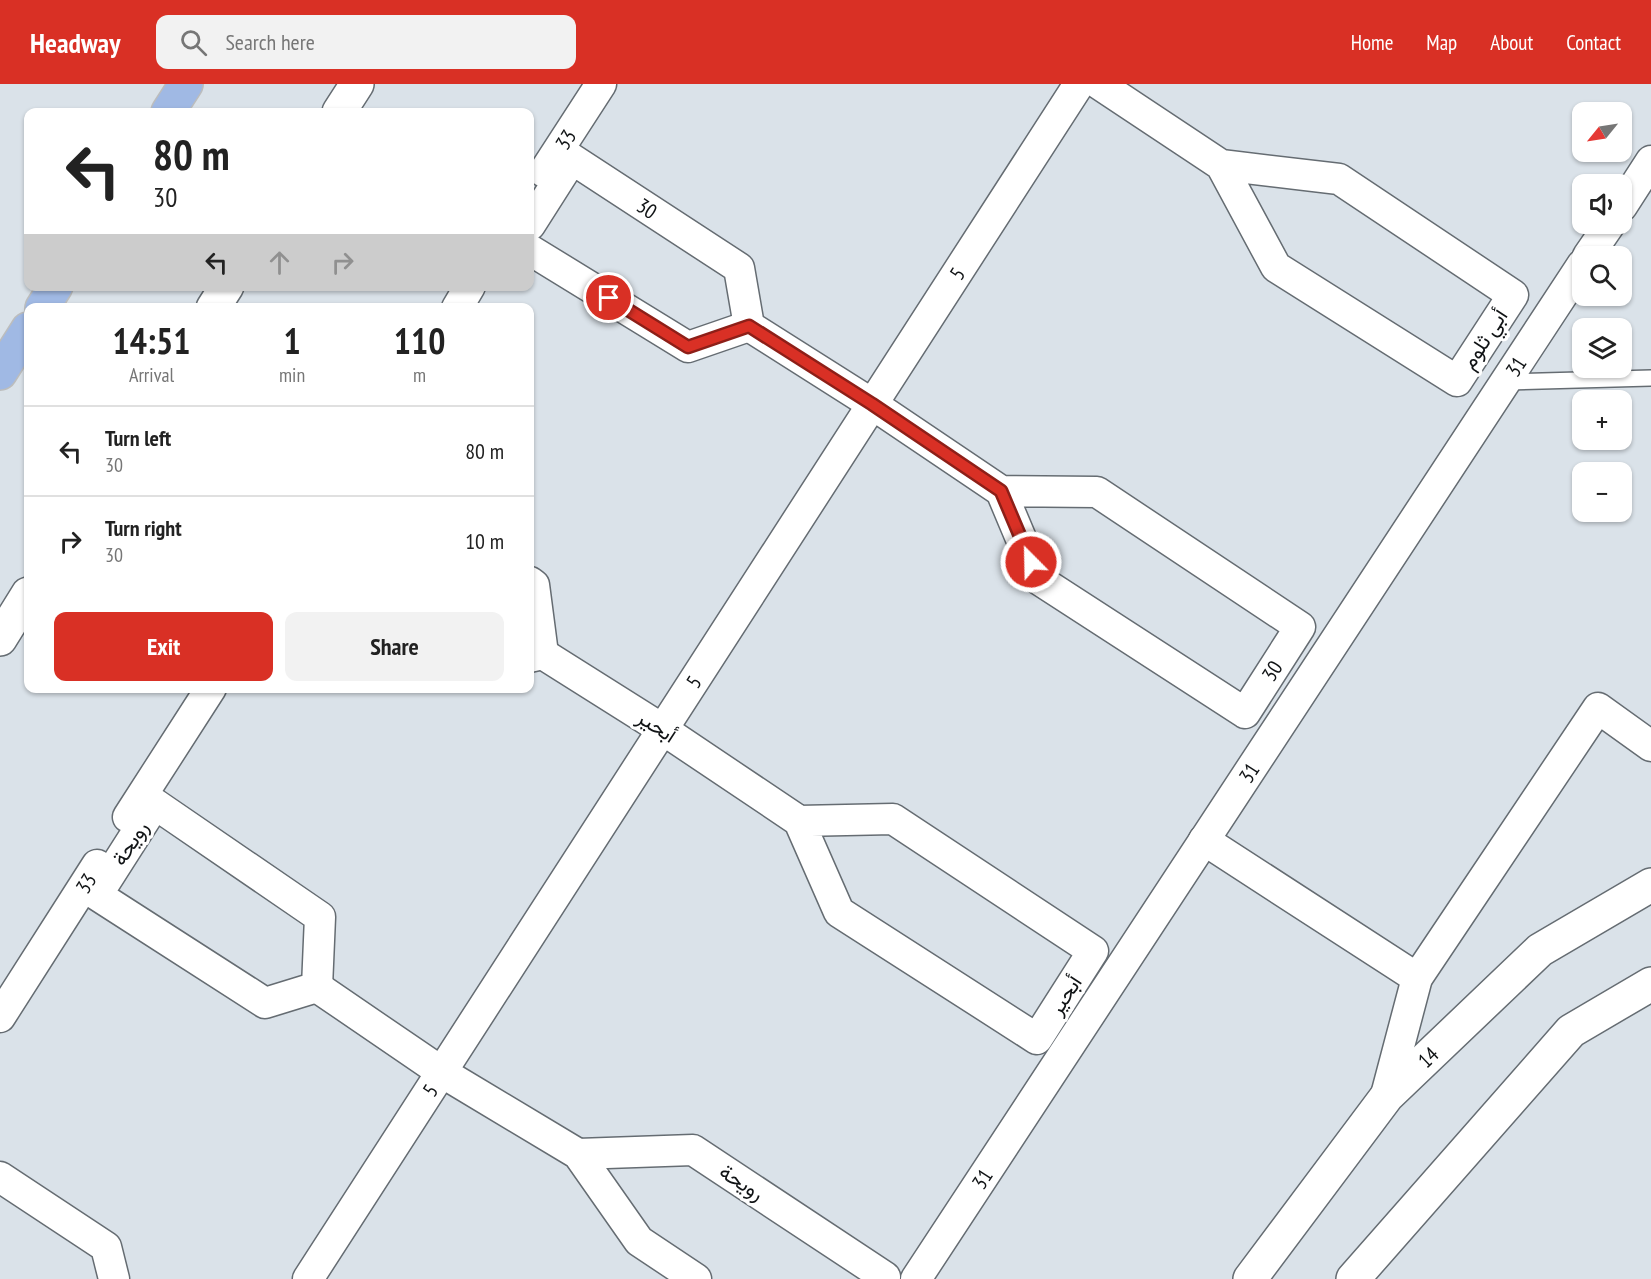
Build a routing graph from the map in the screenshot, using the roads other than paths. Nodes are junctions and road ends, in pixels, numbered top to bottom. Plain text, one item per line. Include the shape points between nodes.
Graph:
1 (186, 84) edge
2 (357, 84) edge
3 (601, 84) edge
4 (1080, 84) edge
5 (1099, 84) edge
6 (171, 108) edge
7 (342, 108) edge
8 (1651, 161) edge
9 (1221, 165) junction
10 (534, 189) edge
11 (1632, 190) edge
12 (534, 219) edge
13 (534, 252) edge
14 (1572, 280) edge
15 (749, 326) junction
16 (24, 335) edge
17 (0, 373) edge
18 (1651, 378) edge
19 (1506, 382) junction
20 (872, 404) junction
21 (1001, 491) junction
22 (534, 585) edge
23 (24, 600) edge
24 (0, 639) edge
25 (536, 655) edge
26 (208, 693) edge
27 (662, 729) junction
28 (1651, 746) edge
29 (799, 821) junction
30 (1204, 840) junction
31 (1651, 885) edge
32 (1417, 978) junction
33 (1651, 984) edge
34 (317, 987) junction
35 (0, 1017) edge
36 (443, 1073) junction
37 (1385, 1099) junction
38 (578, 1154) junction
39 (0, 1178) edge
40 (114, 1279) edge
41 (308, 1279) edge
42 (696, 1279) edge
43 (884, 1279) edge
44 (916, 1279) edge
45 (1250, 1279) edge
46 (1353, 1279) edge

1 - 6 main road
2 - 7 street
3 - 10 street, 33
4 - 20 street, 5
5 - 9 street, أبي ثلوم
8 - 11 street
9 - 9 street, أبي ثلوم via 1339,179 1513,295 1457,381 1276,267
12 - 15 street, 30 via 572,159 739,267
13 - 15 street via 688,347
14 - 19 street, 31
15 - 20 street
16 - 17 main road
18 - 19 lane
19 - 30 street, 31
20 - 21 street
20 - 27 street, 5
21 - 21 street, 30 via 1038,579 1245,713 1300,627 1097,492
22 - 25 street, أبحير
23 - 24 street
25 - 27 street, أبحير
26 - 35 street, 33
27 - 29 street, أبحير
27 - 36 street, 5
28 - 32 street via 1598,708
29 - 29 street, أبحير via 893,819 1093,951 1037,1039 839,912
30 - 32 street
30 - 44 street, 31
31 - 37 street, 14 via 1540,950
32 - 37 street
33 - 46 street via 1571,1031
34 - 34 street, رويحة via 265,1003 96,895 155,804 320,917
34 - 36 street
36 - 38 street
36 - 41 street, 5
37 - 45 street, 14
38 - 42 street via 639,1241
38 - 43 street, رويحة via 693,1150
39 - 40 street via 106,1247

